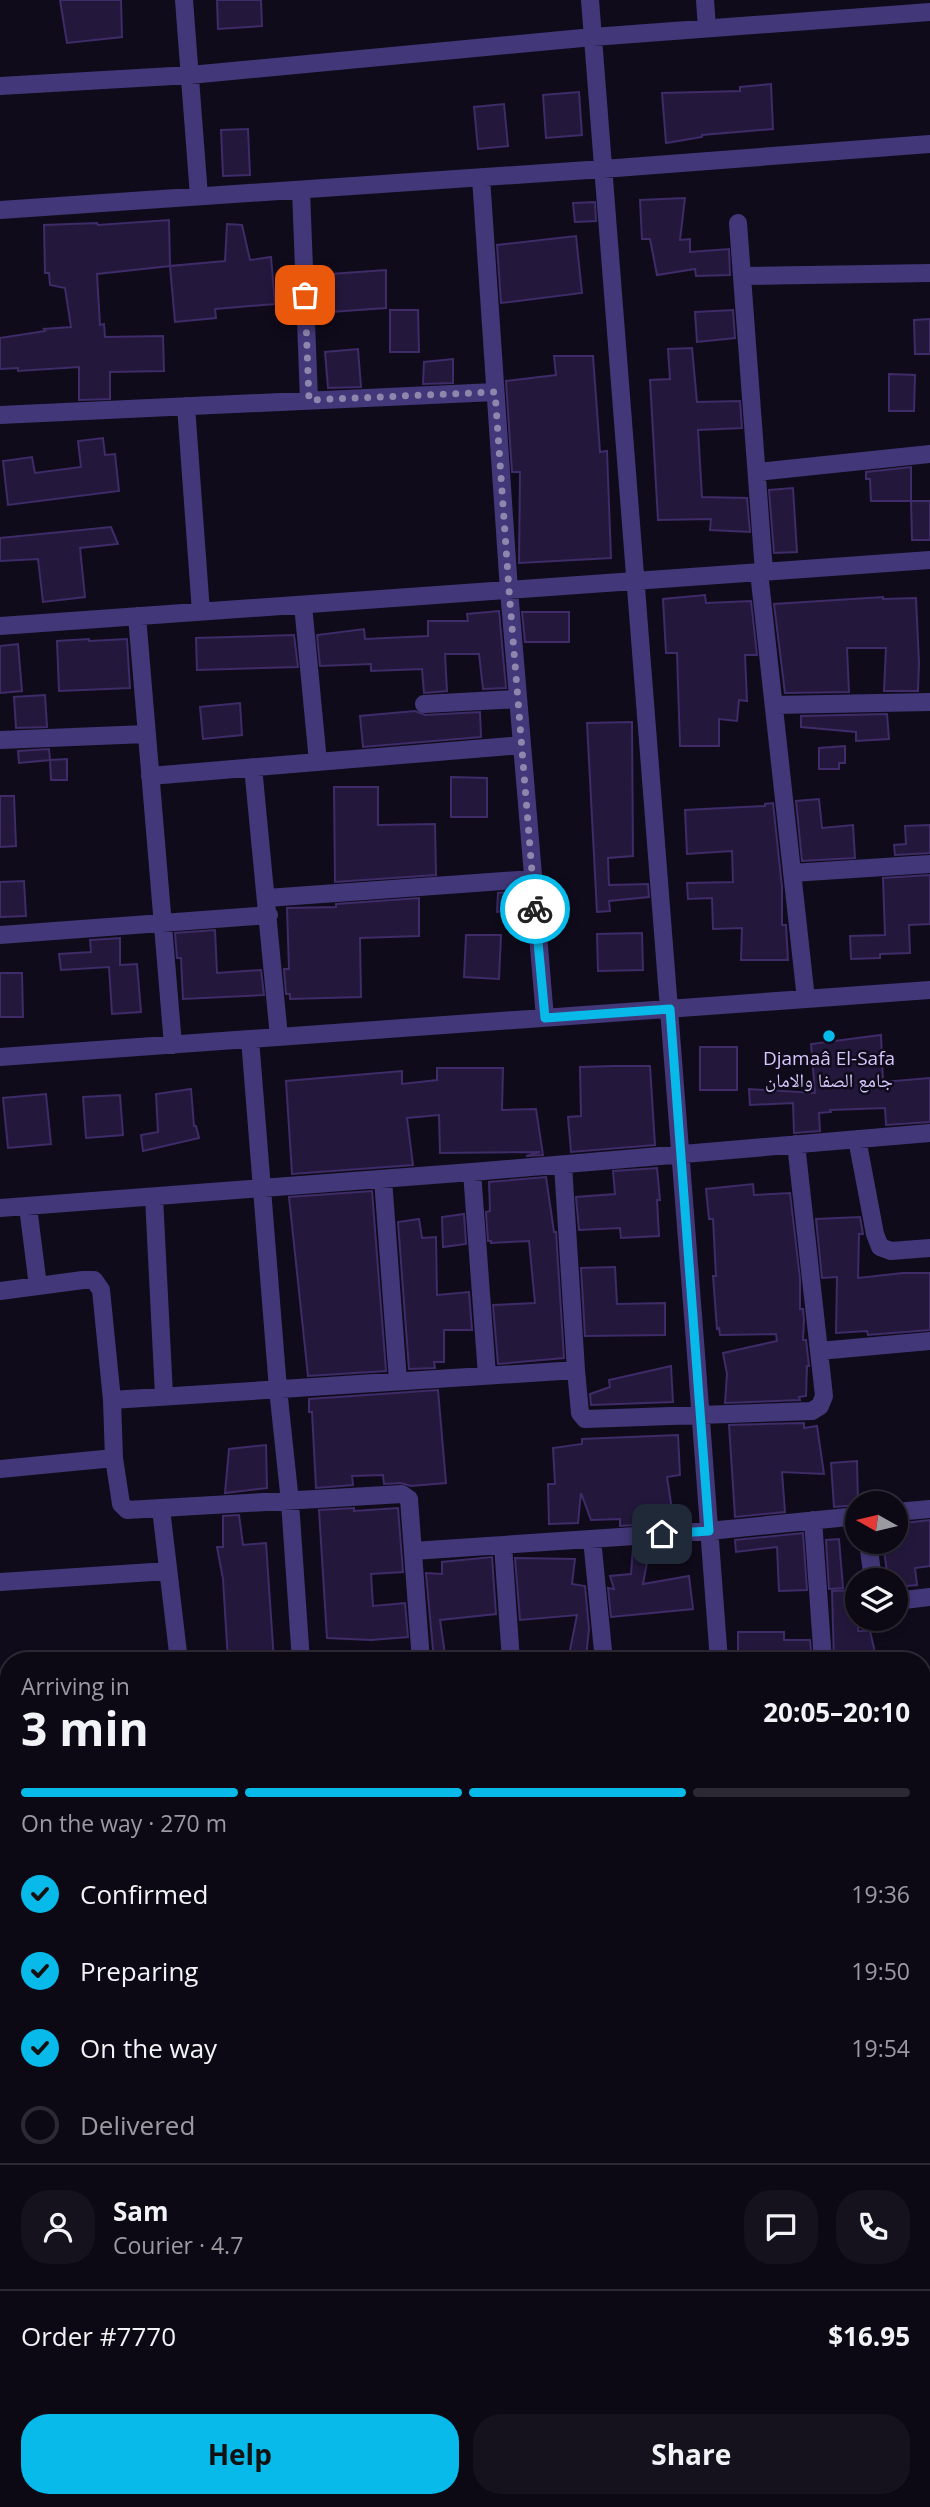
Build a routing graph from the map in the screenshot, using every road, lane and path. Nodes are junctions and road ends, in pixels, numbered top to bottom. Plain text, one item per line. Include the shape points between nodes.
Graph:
1 (184, 0) edge
2 (590, 0) edge
3 (705, 0) edge
4 (893, 7) edge
5 (930, 12) edge
6 (707, 28) junction
7 (593, 37) junction
8 (190, 75) junction
9 (0, 86) edge
10 (930, 144) edge
11 (603, 169) junction
12 (481, 177) junction
13 (301, 190) junction
14 (199, 196) junction
15 (0, 210) edge
16 (738, 223) dead end
17 (930, 272) edge
18 (742, 276) junction
19 (495, 392) junction
20 (309, 400) junction
21 (186, 406) junction
22 (0, 415) edge
23 (930, 454) edge
24 (757, 472) junction
25 (930, 560) edge
26 (762, 572) junction
27 (636, 581) junction
28 (509, 590) junction
29 (303, 604) junction
30 (201, 612) junction
31 (137, 616) junction
32 (0, 626) edge
33 (517, 699) junction
34 (930, 702) edge
35 (424, 704) dead end
36 (774, 705) junction
37 (146, 734) junction
38 (0, 740) edge
39 (521, 745) junction
40 (318, 762) junction
41 (253, 767) junction
42 (150, 776) junction
43 (930, 864) edge
44 (792, 873) junction
45 (532, 878) junction
46 (268, 906) junction
47 (162, 923) junction
48 (0, 935) edge
49 (930, 990) edge
50 (806, 999) junction
51 (670, 1009) junction
52 (545, 1018) junction
53 (279, 1037) junction
54 (250, 1039) junction
55 (173, 1045) junction
56 (0, 1057) edge
57 (930, 1133) edge
58 (858, 1139) junction
59 (796, 1144) junction
60 (682, 1155) junction
61 (563, 1165) junction
62 (472, 1172) junction
63 (383, 1179) junction
64 (262, 1189) junction
65 (153, 1197) junction
66 (28, 1207) junction
67 (0, 1208) edge
68 (930, 1248) edge
69 (38, 1286) junction
70 (0, 1291) edge
71 (930, 1341) edge
72 (819, 1351) junction
73 (576, 1370) junction
74 (487, 1375) junction
75 (398, 1381) junction
76 (278, 1388) junction
77 (164, 1395) junction
78 (112, 1399) junction
79 (699, 1414) junction
80 (114, 1458) junction
81 (0, 1469) edge
82 (290, 1502) junction
83 (930, 1508) edge
84 (161, 1509) junction
85 (908, 1511) edge
86 (845, 1517) edge
87 (813, 1520) junction
88 (709, 1531) junction
89 (592, 1539) junction
90 (503, 1545) junction
91 (413, 1551) junction
92 (168, 1571) junction
93 (0, 1582) edge
94 (930, 1597) edge
95 (908, 1600) edge
96 (178, 1652) edge
97 (300, 1652) edge
98 (420, 1652) edge
99 (510, 1652) edge
100 (603, 1652) edge
101 (718, 1652) edge
102 (822, 1652) edge

1 - 8 street
2 - 7 street
3 - 6 street
4 - 5 street
4 - 6 street
6 - 7 street
7 - 8 street
7 - 11 street
8 - 9 street
8 - 14 street
10 - 11 street
11 - 12 street
11 - 27 street
12 - 13 street
12 - 19 street
13 - 14 street
13 - 20 street
14 - 15 street
16 - 18 street
17 - 18 street
18 - 24 street
19 - 20 street
19 - 28 street
20 - 21 street
21 - 22 street
21 - 30 street
23 - 24 street
24 - 26 street
25 - 26 street
26 - 27 street
26 - 36 street
27 - 28 street
27 - 51 street
28 - 29 street
28 - 33 street
29 - 30 street
29 - 40 street
30 - 31 street
31 - 32 street
31 - 37 street
33 - 35 street
33 - 39 street
34 - 36 street
36 - 44 street
37 - 38 street
37 - 42 street
39 - 40 street
39 - 45 street
40 - 41 street
41 - 42 street
41 - 46 street
42 - 47 street
43 - 44 street
44 - 50 street
45 - 46 street
45 - 52 street
46 - 47 street
46 - 53 street
47 - 48 street
47 - 55 street
49 - 50 street
50 - 51 street
51 - 52 street
51 - 60 street
52 - 53 street
53 - 54 street
54 - 55 street
54 - 64 street
55 - 56 street
57 - 58 street
58 - 59 street
58 - 68 street via 880,1247 891,1251
59 - 60 street
59 - 72 street
60 - 61 street
60 - 79 street
61 - 62 street
61 - 73 street
62 - 63 street
62 - 74 street
63 - 64 street
63 - 75 street
64 - 65 street
64 - 76 street
65 - 66 street
65 - 77 street
66 - 67 street
66 - 69 street
69 - 70 street
69 - 78 street via 94,1280 101,1290
71 - 72 street
72 - 79 street via 824,1396 820,1406 811,1411
73 - 74 street
73 - 79 street via 580,1413 586,1419
74 - 75 street
75 - 76 street
76 - 77 street
76 - 82 street
77 - 78 street
78 - 80 street
79 - 88 street
80 - 81 street
80 - 84 street via 121,1504 127,1510
82 - 84 street
82 - 91 street via 402,1494 409,1499
82 - 97 street
83 - 85 street
84 - 92 street
86 - 87 street
87 - 88 street
87 - 102 street
88 - 89 street
88 - 101 street
89 - 90 street
89 - 100 street
90 - 91 street
90 - 99 street
91 - 98 street
92 - 93 street
92 - 96 street
94 - 95 street

